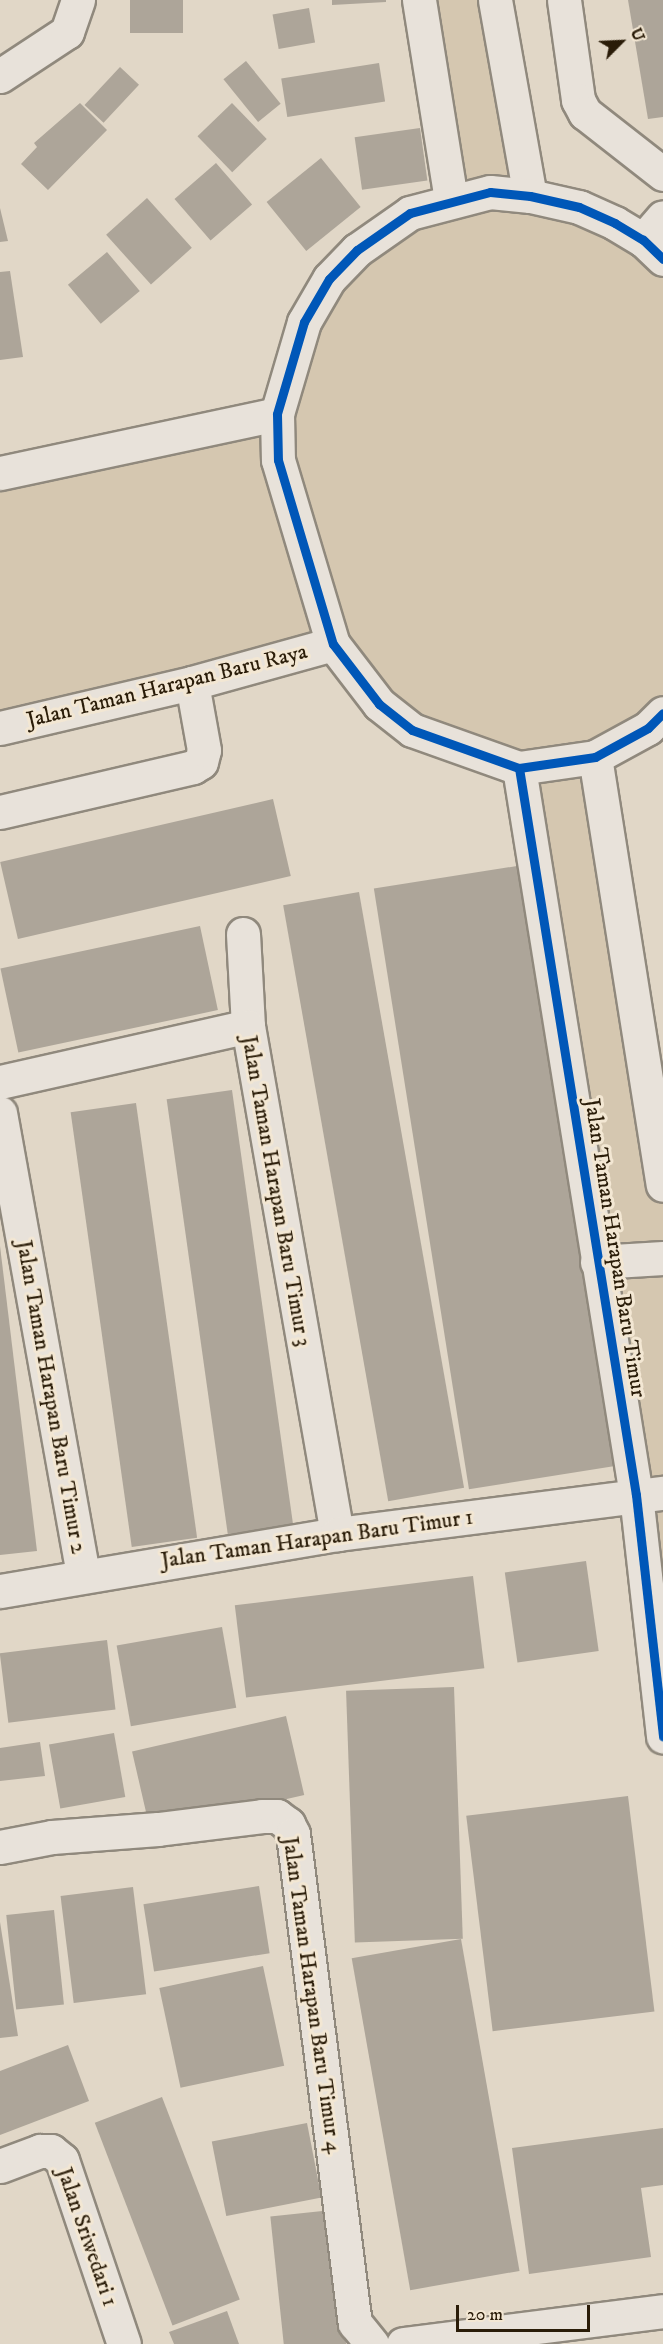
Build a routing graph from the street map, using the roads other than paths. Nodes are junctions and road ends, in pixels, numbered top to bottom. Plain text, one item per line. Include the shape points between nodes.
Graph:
1 (78, 0) edge
2 (419, 0) edge
3 (495, 0) edge
4 (564, 0) edge
5 (0, 76) edge
6 (663, 174) edge
7 (530, 196) junction
8 (451, 200) junction
9 (656, 239) edge
10 (277, 414) junction
11 (7, 464) edge
12 (333, 644) junction
13 (192, 683) junction
14 (663, 713) edge
15 (0, 728) edge
16 (594, 757) junction
17 (519, 768) junction
18 (0, 812) edge
19 (243, 933) dead end
20 (248, 1026) junction
21 (0, 1082) edge
22 (0, 1113) edge
23 (663, 1185) edge
24 (663, 1258) edge
25 (597, 1262) junction
26 (649, 1494) edge
27 (337, 1534) junction
28 (83, 1575) junction
29 (0, 1591) edge
30 (663, 1736) edge
31 (0, 1847) edge
32 (0, 2166) edge
33 (663, 2311) edge
34 (124, 2344) edge
35 (372, 2344) edge
36 (403, 2344) edge

1 - 5 street via 67,32
2 - 8 street
3 - 7 street
4 - 6 street via 578,100 585,113
7 - 8 street via 490,192
7 - 9 street via 579,207
8 - 10 street via 410,213 357,250 329,279 304,322
10 - 11 street
10 - 12 street via 278,460
12 - 13 street, Jalan Taman Harapan Baru Raya
12 - 17 street via 379,704 412,730
13 - 15 street, Jalan Taman Harapan Baru Raya
13 - 18 street via 204,750 201,762
14 - 16 street via 648,728
16 - 17 street
16 - 23 street
17 - 25 street, Jalan Taman Harapan Baru Timur
19 - 20 street
20 - 21 street, Jalan Taman Harapan Baru Timur 3
20 - 27 street, Jalan Taman Harapan Baru Timur 3
22 - 28 street, Jalan Taman Harapan Baru Timur 2
24 - 25 street
25 - 26 street, Jalan Taman Harapan Baru Timur
26 - 27 street, Jalan Taman Harapan Baru Timur 1
26 - 30 street, Jalan Taman Harapan Baru Timur
27 - 28 street, Jalan Taman Harapan Baru Timur 1
28 - 29 street, Jalan Taman Harapan Baru Timur 1
31 - 35 street, Jalan Taman Harapan Baru Timur 4 via 52,1837 262,1816 277,1816 288,1824 293,1834 355,2323
32 - 34 street, Jalan Sriwedari 1 via 40,2151 51,2151 62,2160
33 - 36 street

